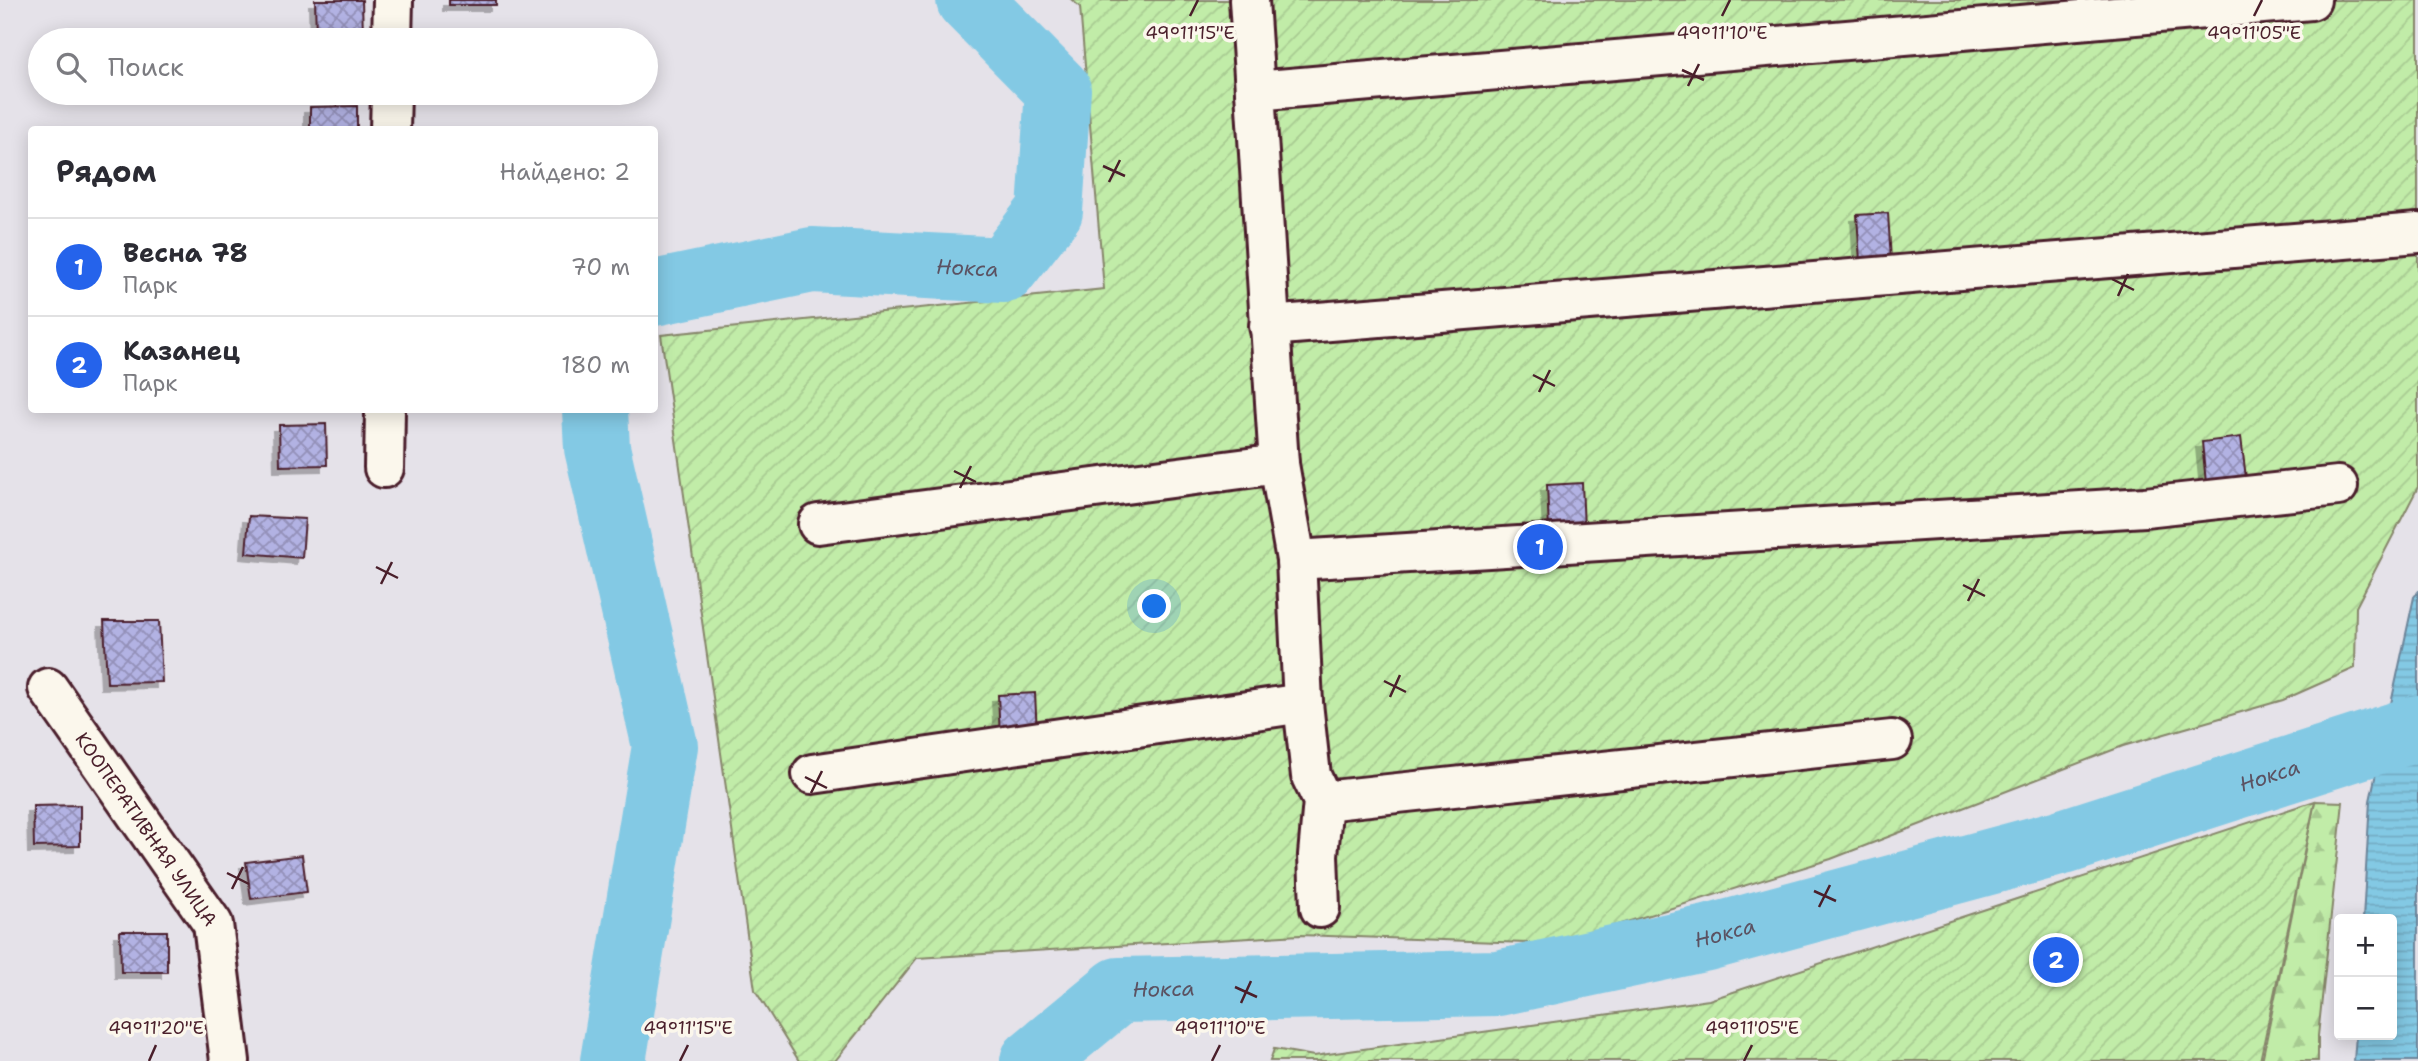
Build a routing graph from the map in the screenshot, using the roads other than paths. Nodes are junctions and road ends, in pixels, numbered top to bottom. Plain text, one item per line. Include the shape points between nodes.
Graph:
1 (393, 0) edge
2 (1249, 0) edge
3 (2292, 1) edge
4 (2017, 13) edge
5 (392, 28) edge
6 (1255, 91) junction
7 (391, 105) edge
8 (390, 126) edge
9 (2418, 233) edge
10 (1269, 326) junction
11 (385, 413) edge
12 (1279, 464) junction
13 (384, 468) dead end
14 (2338, 486) dead end
15 (818, 524) dead end
16 (1296, 560) junction
17 (48, 688) dead end
18 (1303, 703) junction
19 (1892, 740) dead end
20 (812, 774) dead end
21 (1323, 801) junction
22 (1320, 908) dead end
23 (230, 1061) edge

1 - 5 street
2 - 6 street
3 - 4 street
4 - 6 street
6 - 10 street
7 - 8 street
9 - 10 street
10 - 12 street
11 - 13 street
12 - 15 street
12 - 16 street
14 - 16 street via 2145,507
16 - 18 street
17 - 23 street, КООПЕРАТИВНАЯ УЛИЦА via 213,923
18 - 20 street
18 - 21 street via 1311,776
19 - 21 street
21 - 22 street

